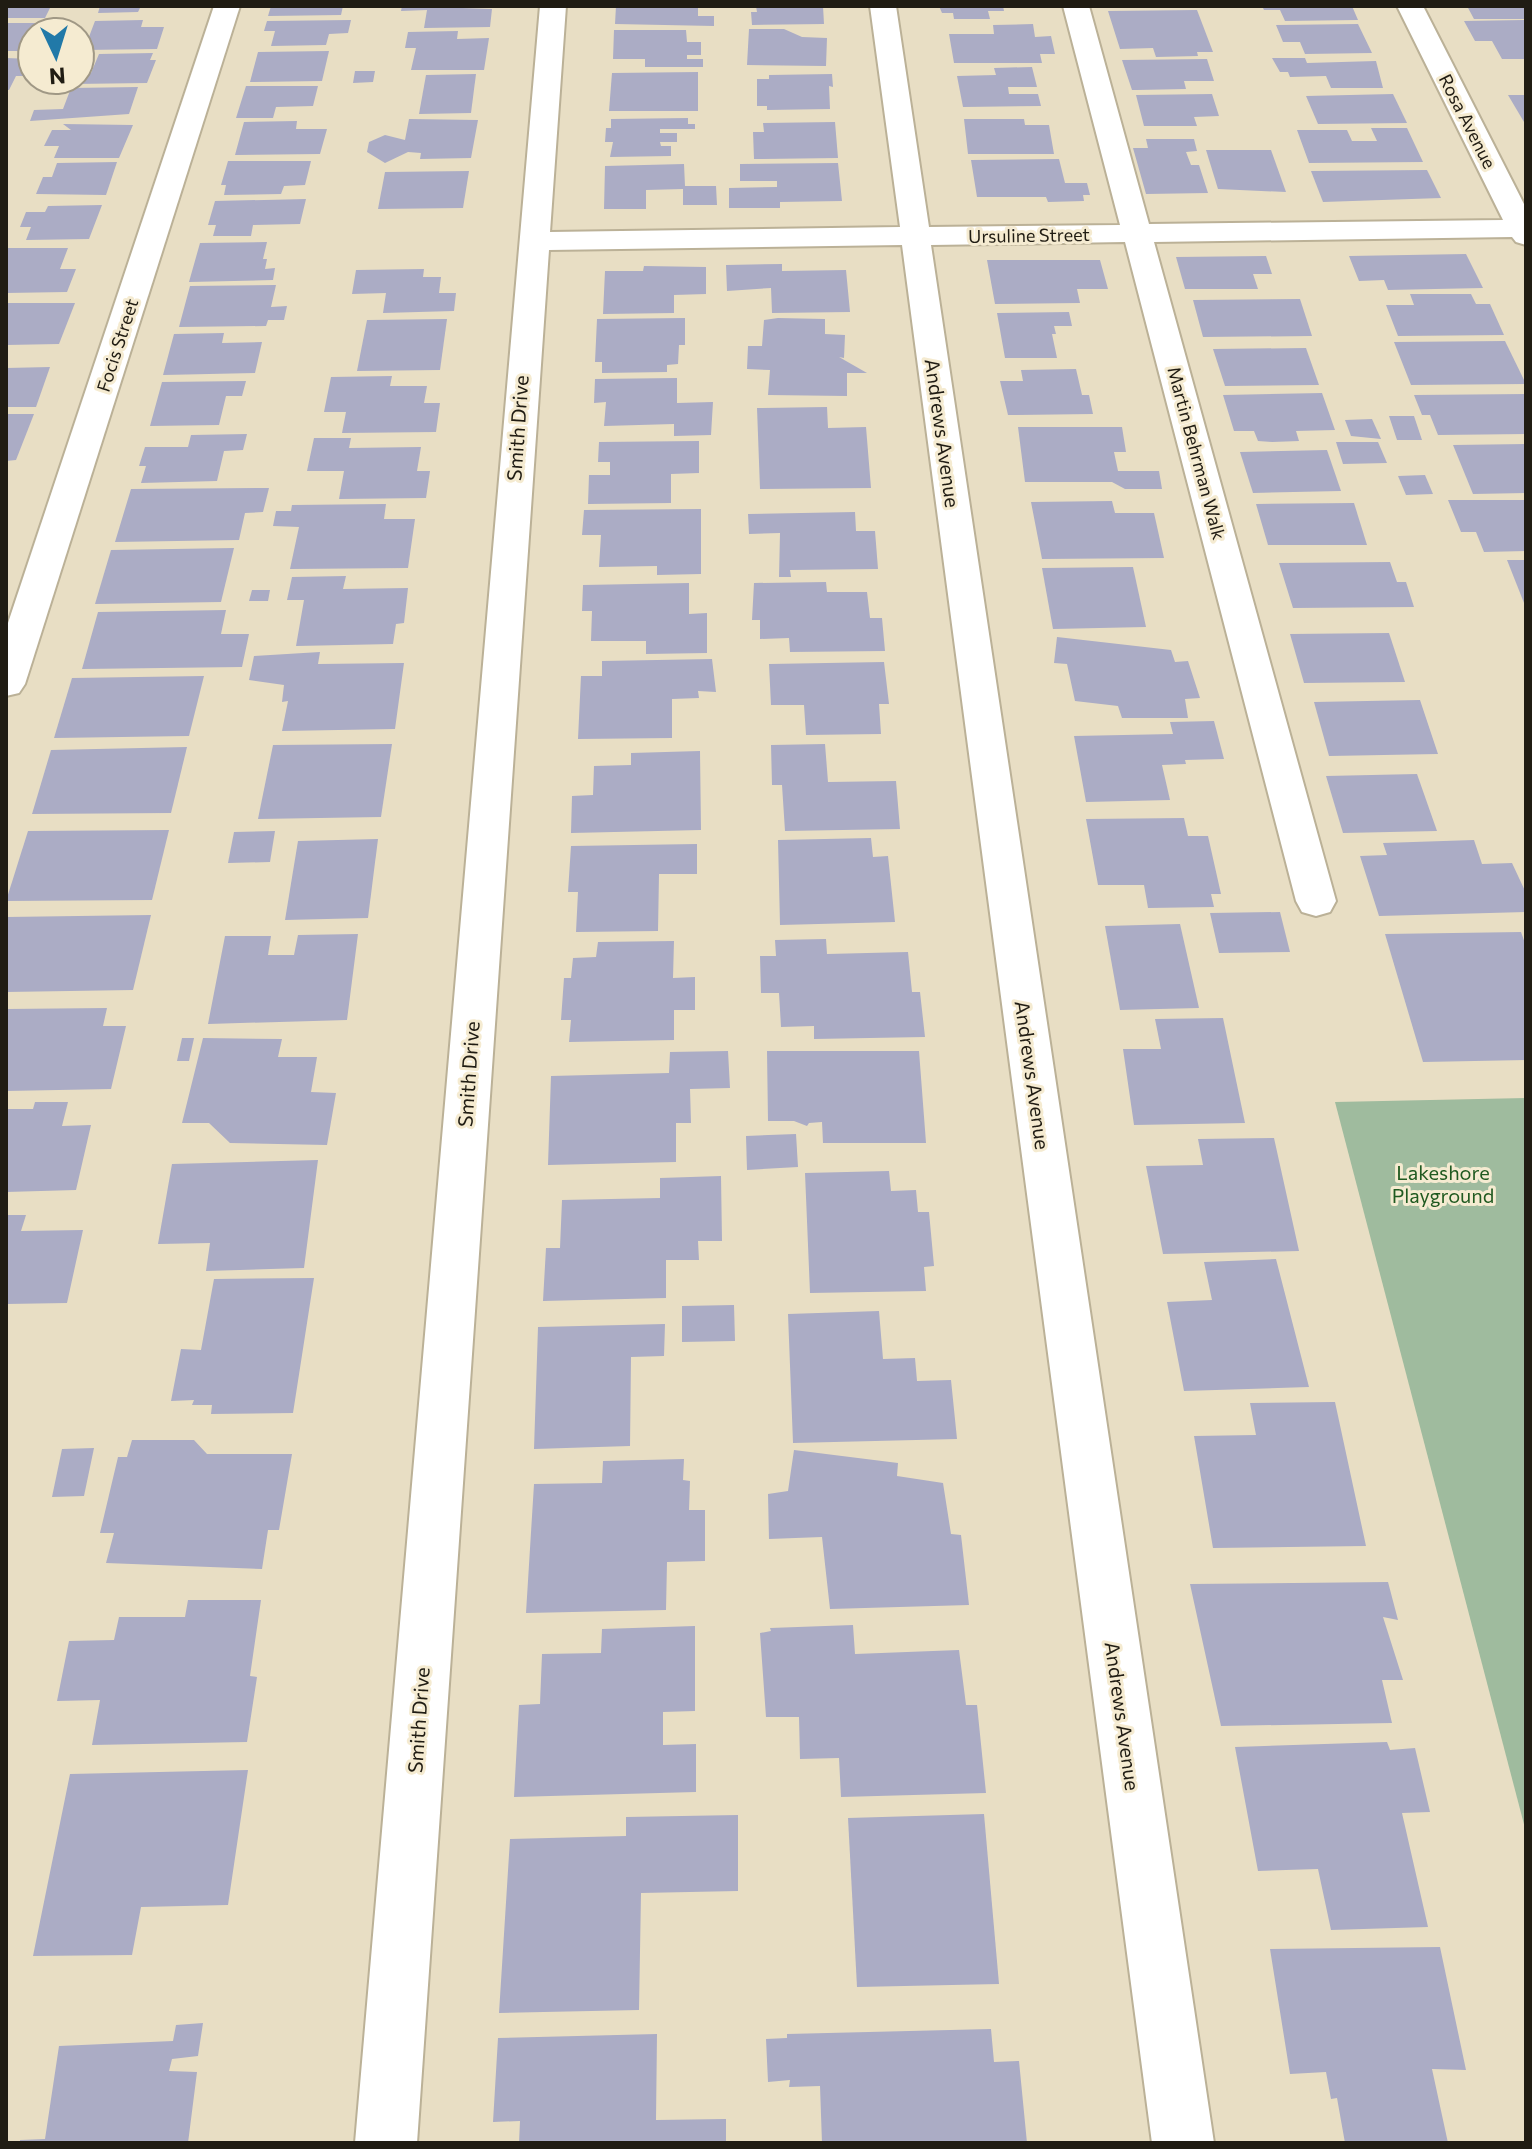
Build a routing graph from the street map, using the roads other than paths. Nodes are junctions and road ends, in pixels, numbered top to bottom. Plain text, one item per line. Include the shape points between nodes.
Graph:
1 (227, 6) edge
2 (553, 6) edge
3 (883, 6) edge
4 (1076, 6) edge
5 (1410, 6) edge
6 (1525, 231) edge
7 (1138, 233) junction
8 (915, 236) junction
9 (532, 241) junction
10 (6, 684) edge
11 (1316, 901) dead end
12 (386, 2143) edge
13 (1183, 2143) edge

1 - 10 street, Focis Street
2 - 9 street, Smith Drive
3 - 8 street, Andrews Avenue
4 - 7 street, Martin Behrman Walk
5 - 6 street, Rosa Avenue
6 - 7 street, Ursuline Street
7 - 8 street, Ursuline Street
7 - 11 street, Martin Behrman Walk
8 - 9 street, Ursuline Street
8 - 13 street, Andrews Avenue
9 - 12 street, Smith Drive

